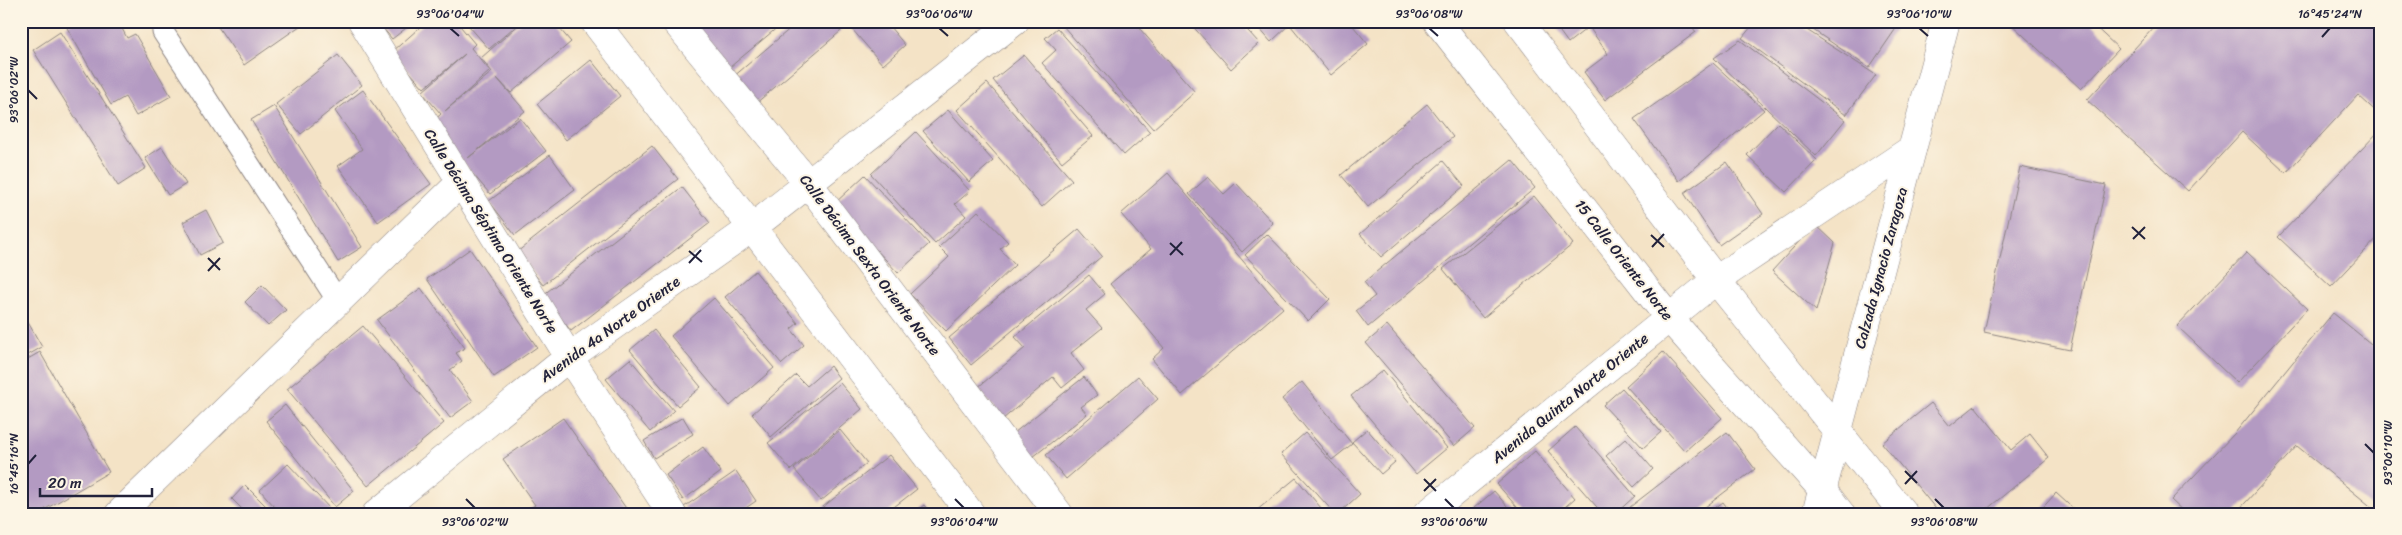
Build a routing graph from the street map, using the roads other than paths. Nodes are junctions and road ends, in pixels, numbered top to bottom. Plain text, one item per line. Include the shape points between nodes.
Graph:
1 (362, 21) edge
2 (594, 21) edge
3 (674, 21) edge
4 (1015, 21) edge
5 (1437, 21) edge
6 (1518, 21) edge
7 (1946, 21) edge
8 (163, 32) dead end
9 (1912, 149) junction
10 (460, 182) junction
11 (808, 183) junction
12 (753, 227) junction
13 (1716, 280) junction
14 (338, 301) junction
15 (1669, 318) junction
16 (569, 357) junction
17 (1838, 432) junction
18 (1819, 501) edge
19 (119, 514) edge
20 (376, 514) edge
21 (672, 514) edge
22 (971, 514) edge
23 (1059, 514) edge
24 (1427, 514) edge
25 (1841, 514) edge
26 (1904, 514) edge

1 - 10 street, Calle Décima Séptima Oriente Norte
2 - 12 street
3 - 11 street, Calle Décima Sexta Oriente Norte
4 - 11 street, Avenida 4a Norte Oriente
5 - 15 street, 15 Calle Oriente Norte
6 - 13 street
7 - 9 street, Calzada Ignacio Zaragoza
8 - 14 lane
9 - 13 street, Avenida Quinta Norte Oriente
9 - 17 street, Calzada Ignacio Zaragoza
10 - 14 street
10 - 16 street, Calle Décima Séptima Oriente Norte
11 - 12 street, Avenida 4a Norte Oriente
11 - 23 street, Calle Décima Sexta Oriente Norte
12 - 16 street, Avenida 4a Norte Oriente
12 - 22 street
13 - 15 street, Avenida Quinta Norte Oriente
13 - 17 street
14 - 19 street
15 - 18 street, 15 Calle Oriente Norte
15 - 24 street, Avenida Quinta Norte Oriente
16 - 20 street, Avenida 4a Norte Oriente
16 - 21 street, Calle Décima Séptima Oriente Norte
17 - 18 street, Calzada Ignacio Zaragoza
17 - 26 street
18 - 25 street, 15 Calle Oriente Norte

